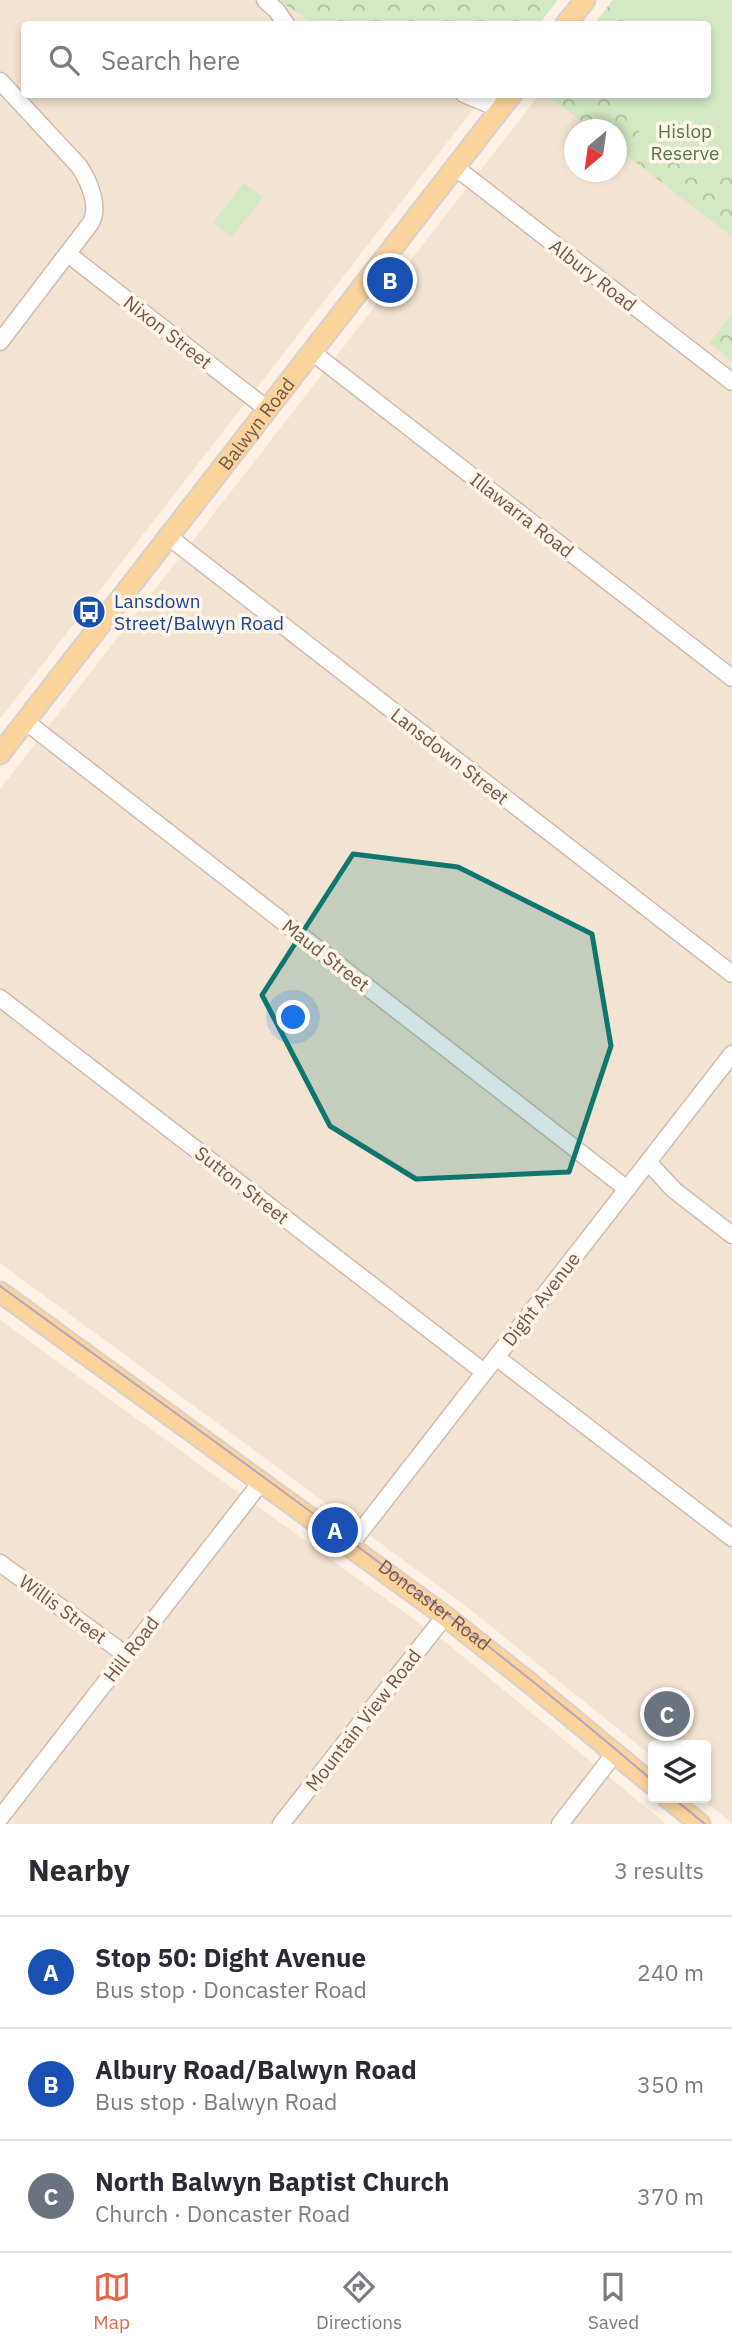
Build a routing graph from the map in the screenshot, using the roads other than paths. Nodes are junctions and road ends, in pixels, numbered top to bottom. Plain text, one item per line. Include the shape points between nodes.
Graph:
1 (265, 0) edge
2 (585, 0) edge
3 (284, 21) edge
4 (568, 21) edge
5 (0, 81) edge
6 (13, 97) edge
7 (485, 98) edge
8 (506, 102) edge
9 (455, 167) junction
10 (68, 254) junction
11 (0, 342) edge
12 (312, 352) junction
13 (732, 382) edge
14 (267, 409) junction
15 (169, 537) junction
16 (732, 678) edge
17 (25, 721) junction
18 (0, 754) edge
19 (732, 974) edge
20 (0, 998) edge
21 (732, 1054) edge
22 (644, 1167) junction
23 (627, 1189) junction
24 (732, 1235) edge
25 (0, 1292) edge
26 (496, 1357) junction
27 (484, 1372) junction
28 (262, 1481) junction
29 (732, 1538) edge
30 (350, 1545) junction
31 (0, 1563) edge
32 (445, 1616) junction
33 (127, 1655) junction
34 (615, 1753) junction
35 (648, 1781) edge
36 (674, 1803) edge
37 (0, 1818) edge
38 (281, 1824) edge
39 (560, 1824) edge
40 (699, 1824) edge

1 - 3 street
2 - 4 main road
5 - 6 street
6 - 10 street via 86,178 95,214
7 - 8 street
8 - 9 main road, Balwyn Road
9 - 12 main road, Balwyn Road
9 - 13 street, Albury Road
10 - 11 street
10 - 14 street, Nixon Street
12 - 14 main road, Balwyn Road
12 - 16 street, Illawarra Road
14 - 15 main road, Balwyn Road
15 - 17 main road, Balwyn Road
15 - 19 street, Lansdown Street
17 - 18 main road, Balwyn Road
17 - 23 street, Maud Street
20 - 27 street, Sutton Street
21 - 22 street, Dight Avenue
22 - 23 street, Dight Avenue
22 - 24 street
23 - 26 street, Dight Avenue
25 - 28 main road, Doncaster Road
26 - 27 street, Dight Avenue
26 - 29 street
27 - 30 street, Dight Avenue
28 - 30 main road, Doncaster Road
28 - 33 street, Hill Road
30 - 32 main road, Doncaster Road
31 - 33 street, Willis Street
32 - 34 main road, Doncaster Road
32 - 38 street, Mountain View Road
33 - 37 street, Hill Road
34 - 35 main road, Doncaster Road
34 - 39 street
36 - 40 main road

